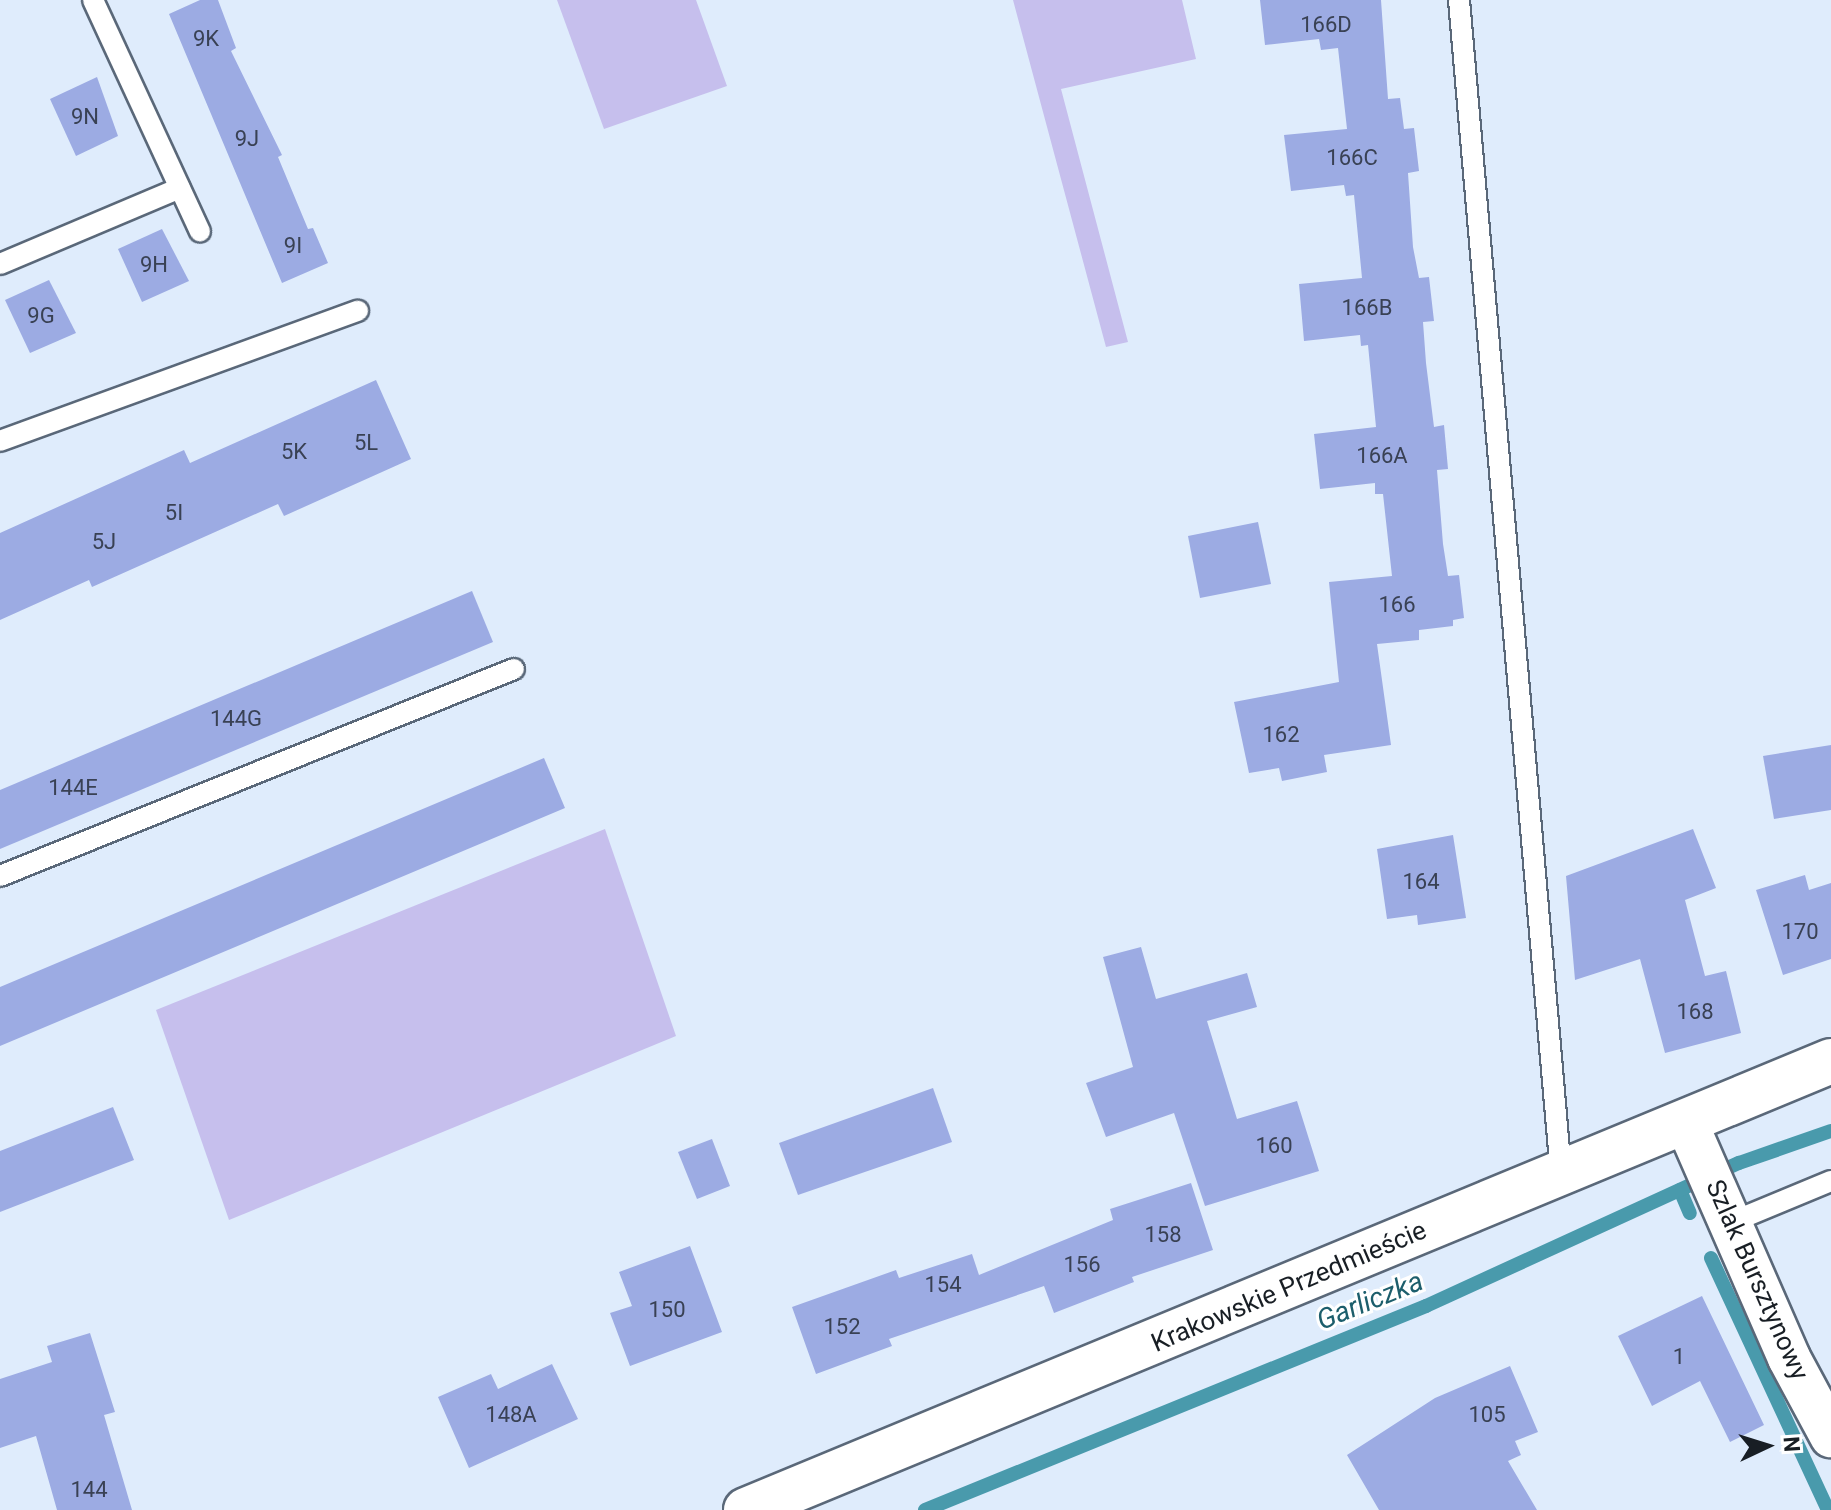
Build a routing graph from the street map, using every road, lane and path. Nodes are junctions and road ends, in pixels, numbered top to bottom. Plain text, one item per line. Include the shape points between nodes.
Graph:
1 (93, 0) edge
2 (1459, 0) edge
3 (180, 188) junction
4 (200, 232) dead end
5 (0, 264) edge
6 (358, 311) dead end
7 (0, 441) edge
8 (514, 669) dead end
9 (0, 876) edge
10 (1831, 1061) edge
11 (1686, 1122) junction
12 (1561, 1174) junction
13 (1831, 1181) edge
14 (1728, 1212) junction
15 (1831, 1436) edge
16 (746, 1510) edge

1 - 3 lane
2 - 12 lane
3 - 4 lane
3 - 5 lane
6 - 7 lane
8 - 9 lane
10 - 11 main road, Krakowskie Przedmieście
11 - 12 main road, Krakowskie Przedmieście
11 - 14 street, Szlak Bursztynowy
12 - 16 main road, Krakowskie Przedmieście
13 - 14 lane
14 - 15 street, Szlak Bursztynowy via 1789,1358

